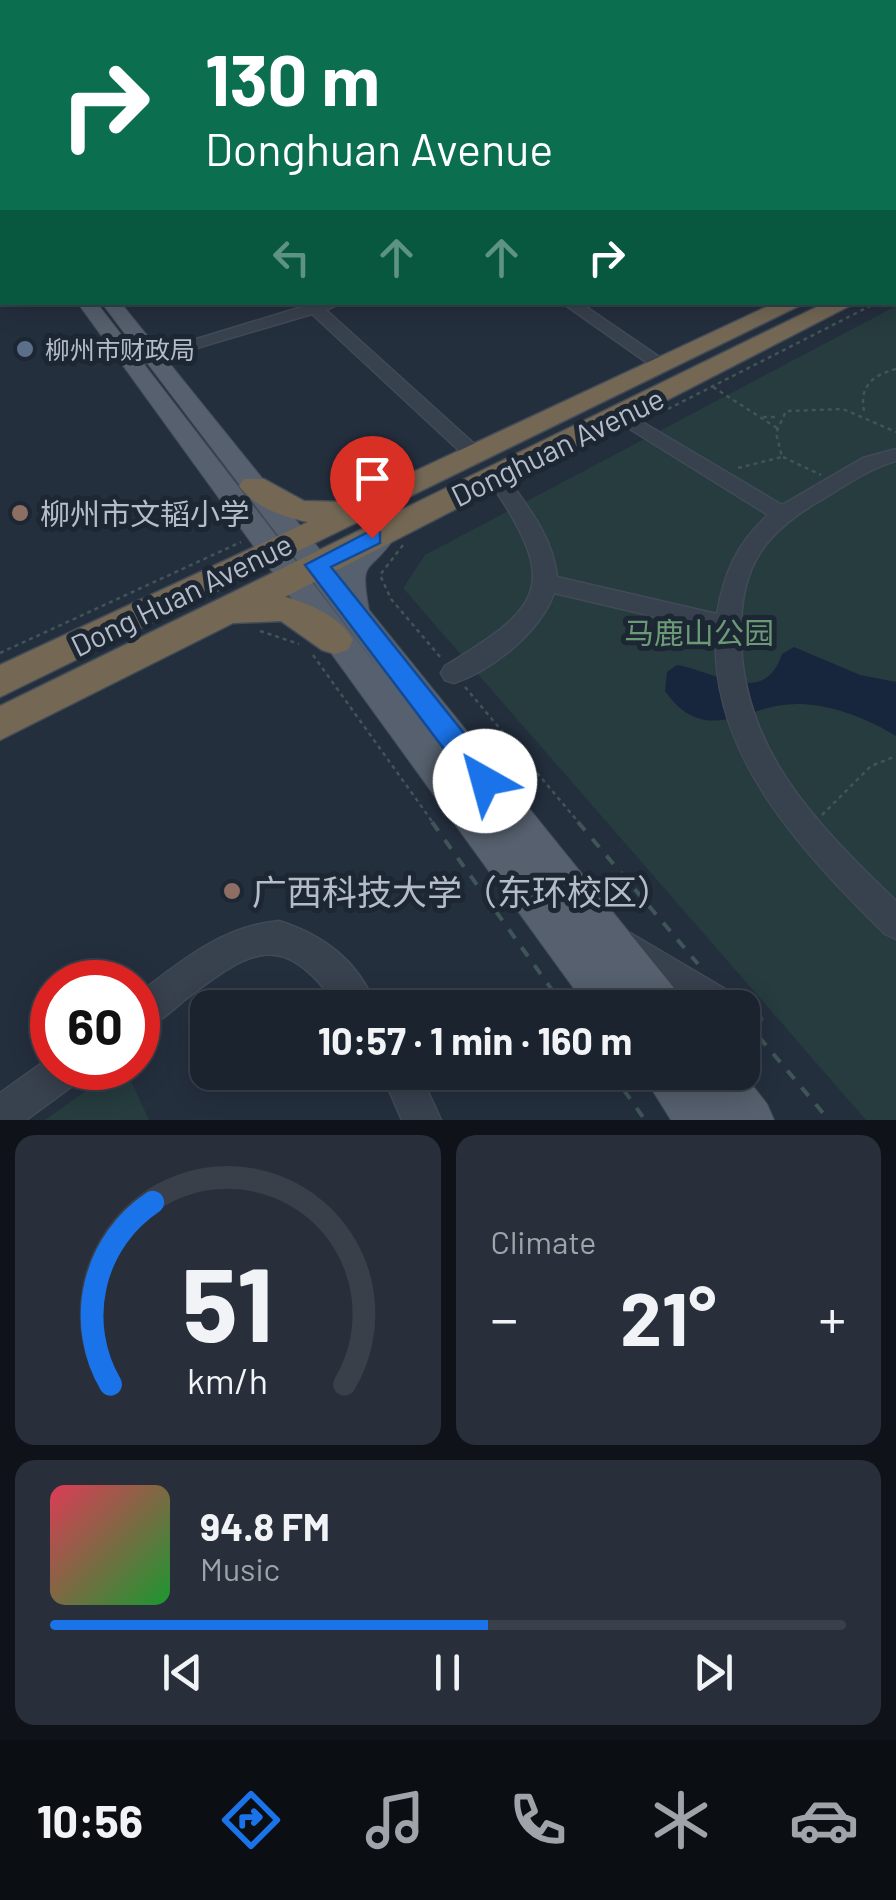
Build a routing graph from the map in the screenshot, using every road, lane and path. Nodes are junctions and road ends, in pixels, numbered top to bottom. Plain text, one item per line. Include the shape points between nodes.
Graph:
1 (89, 305) edge
2 (112, 305) edge
3 (327, 305) edge
4 (572, 305) edge
5 (790, 305) edge
6 (840, 305) edge
7 (872, 305) edge
8 (316, 308) junction
9 (141, 359) junction
10 (662, 365) junction
11 (896, 369) edge
12 (713, 387) junction
13 (865, 413) junction
14 (762, 416) junction
15 (783, 416) junction
16 (637, 425) joint
17 (778, 428) junction
18 (896, 432) edge
19 (474, 454) junction
20 (896, 454) edge
21 (782, 457) junction
22 (717, 474) junction
23 (831, 482) junction
24 (506, 491) dead end
25 (242, 492) junction
26 (383, 497) junction
27 (782, 514) junction
28 (407, 531) junction
29 (281, 545) junction
30 (303, 572) junction
31 (544, 582) junction
32 (191, 590) junction
33 (727, 625) junction
34 (247, 629) dead end
35 (184, 632) junction
36 (350, 634) junction
37 (454, 673) junction
38 (0, 682) edge
39 (0, 724) edge
40 (896, 756) edge
41 (806, 825) junction
42 (896, 922) edge
43 (606, 934) junction
44 (709, 977) dead end
45 (346, 990) edge
46 (552, 990) edge
47 (601, 990) edge
48 (648, 990) edge
49 (697, 990) edge
50 (160, 999) edge
51 (760, 1041) edge
52 (31, 1090) edge
53 (408, 1090) edge
54 (624, 1090) edge
55 (676, 1090) edge
56 (728, 1090) edge
57 (1, 1109) edge
58 (422, 1120) edge
59 (645, 1120) edge
60 (699, 1120) edge
61 (751, 1120) edge
62 (829, 1120) edge

1 - 9 main road
2 - 9 main road
3 - 8 street
4 - 10 street
5 - 10 highway, Dong Huan Avenue
6 - 28 highway, Donghuan Avenue
7 - 12 path
8 - 9 street
8 - 19 street
9 - 25 main road
10 - 19 highway, Dong Huan Avenue
11 - 13 path via 868,381
12 - 14 path
12 - 16 path
13 - 15 path via 836,404
13 - 18 path
14 - 15 path
14 - 17 path
15 - 17 path
16 - 22 street
17 - 21 path
19 - 26 highway, Dong Huan Avenue
20 - 23 street
21 - 22 path
21 - 23 path
22 - 27 street
23 - 27 street
24 - 31 street via 532,523 542,547
25 - 26 highway via 310,515
25 - 29 main road
25 - 32 main road via 241,548
26 - 29 highway, Dong Huan Avenue
27 - 33 street via 750,546
28 - 30 highway, Donghuan Avenue
28 - 36 main road via 360,554 348,573
28 - 37 path via 380,574 391,599
29 - 30 main road
29 - 32 highway, Dong Huan Avenue
30 - 35 highway, Donghuan Avenue
30 - 36 main road
31 - 33 street
31 - 37 street via 532,616 514,635
32 - 38 highway, Dong Huan Avenue
33 - 41 street via 727,673 740,727
34 - 46 path via 277,633 308,649
35 - 36 highway via 277,606
35 - 39 highway, Donghuan Avenue
36 - 43 main road
36 - 47 main road
37 - 44 path
40 - 41 path via 858,774 831,810
41 - 42 street
43 - 48 main road
43 - 49 street
45 - 50 street via 316,951 279,936 240,940
51 - 62 path
52 - 57 street
53 - 58 street
54 - 59 path
55 - 60 main road
56 - 61 main road

